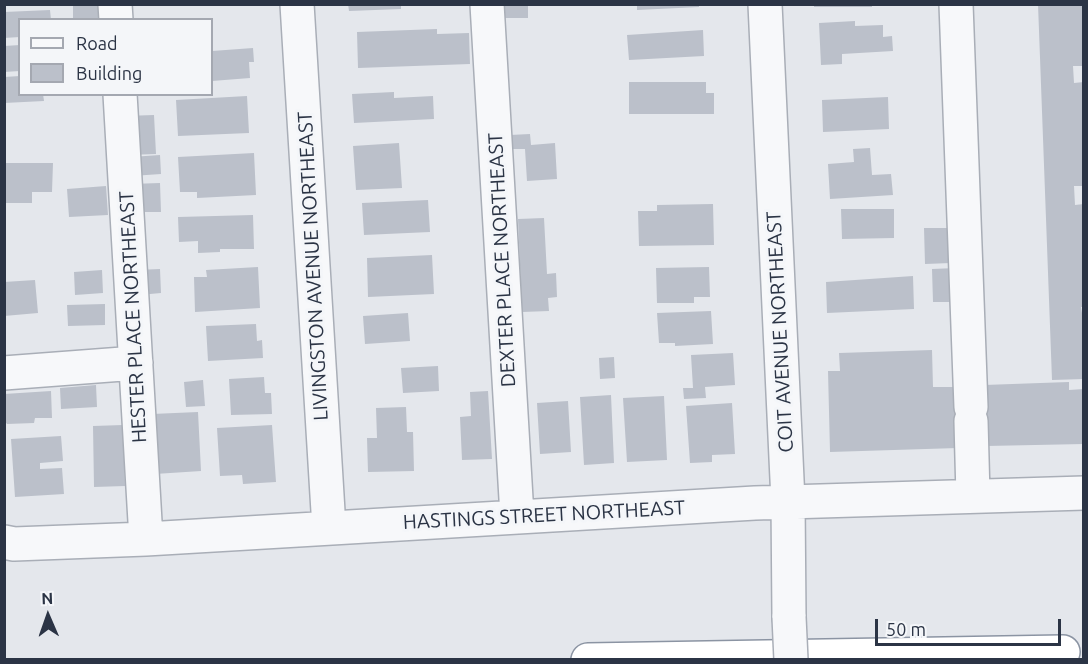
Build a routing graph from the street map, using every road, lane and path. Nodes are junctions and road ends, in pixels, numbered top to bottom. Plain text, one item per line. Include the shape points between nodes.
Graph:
1 (297, 4) edge
2 (487, 4) edge
3 (765, 4) edge
4 (956, 4) edge
5 (120, 96) edge
6 (136, 363) junction
7 (4, 373) edge
8 (1083, 493) edge
9 (973, 496) junction
10 (788, 501) junction
11 (517, 516) junction
12 (329, 528) junction
13 (146, 539) junction
14 (4, 542) edge
15 (1073, 651) edge
16 (588, 660) edge
17 (791, 660) edge
18 (940, 660) edge

1 - 12 street, LIVINGSTON AVENUE NORTHEAST
2 - 11 street, DEXTER PLACE NORTHEAST
3 - 10 street, COIT AVENUE NORTHEAST
4 - 9 street
5 - 6 street, HESTER PLACE NORTHEAST
6 - 7 street
6 - 13 street, HESTER PLACE NORTHEAST
8 - 9 street, HASTINGS STREET NORTHEAST
9 - 10 street, HASTINGS STREET NORTHEAST
10 - 11 street, HASTINGS STREET NORTHEAST
10 - 17 street, COIT AVENUE NORTHEAST, bridge
11 - 12 street, HASTINGS STREET NORTHEAST
12 - 13 street, HASTINGS STREET NORTHEAST
13 - 14 street, HASTINGS STREET NORTHEAST
15 - 16 highway
15 - 18 highway

